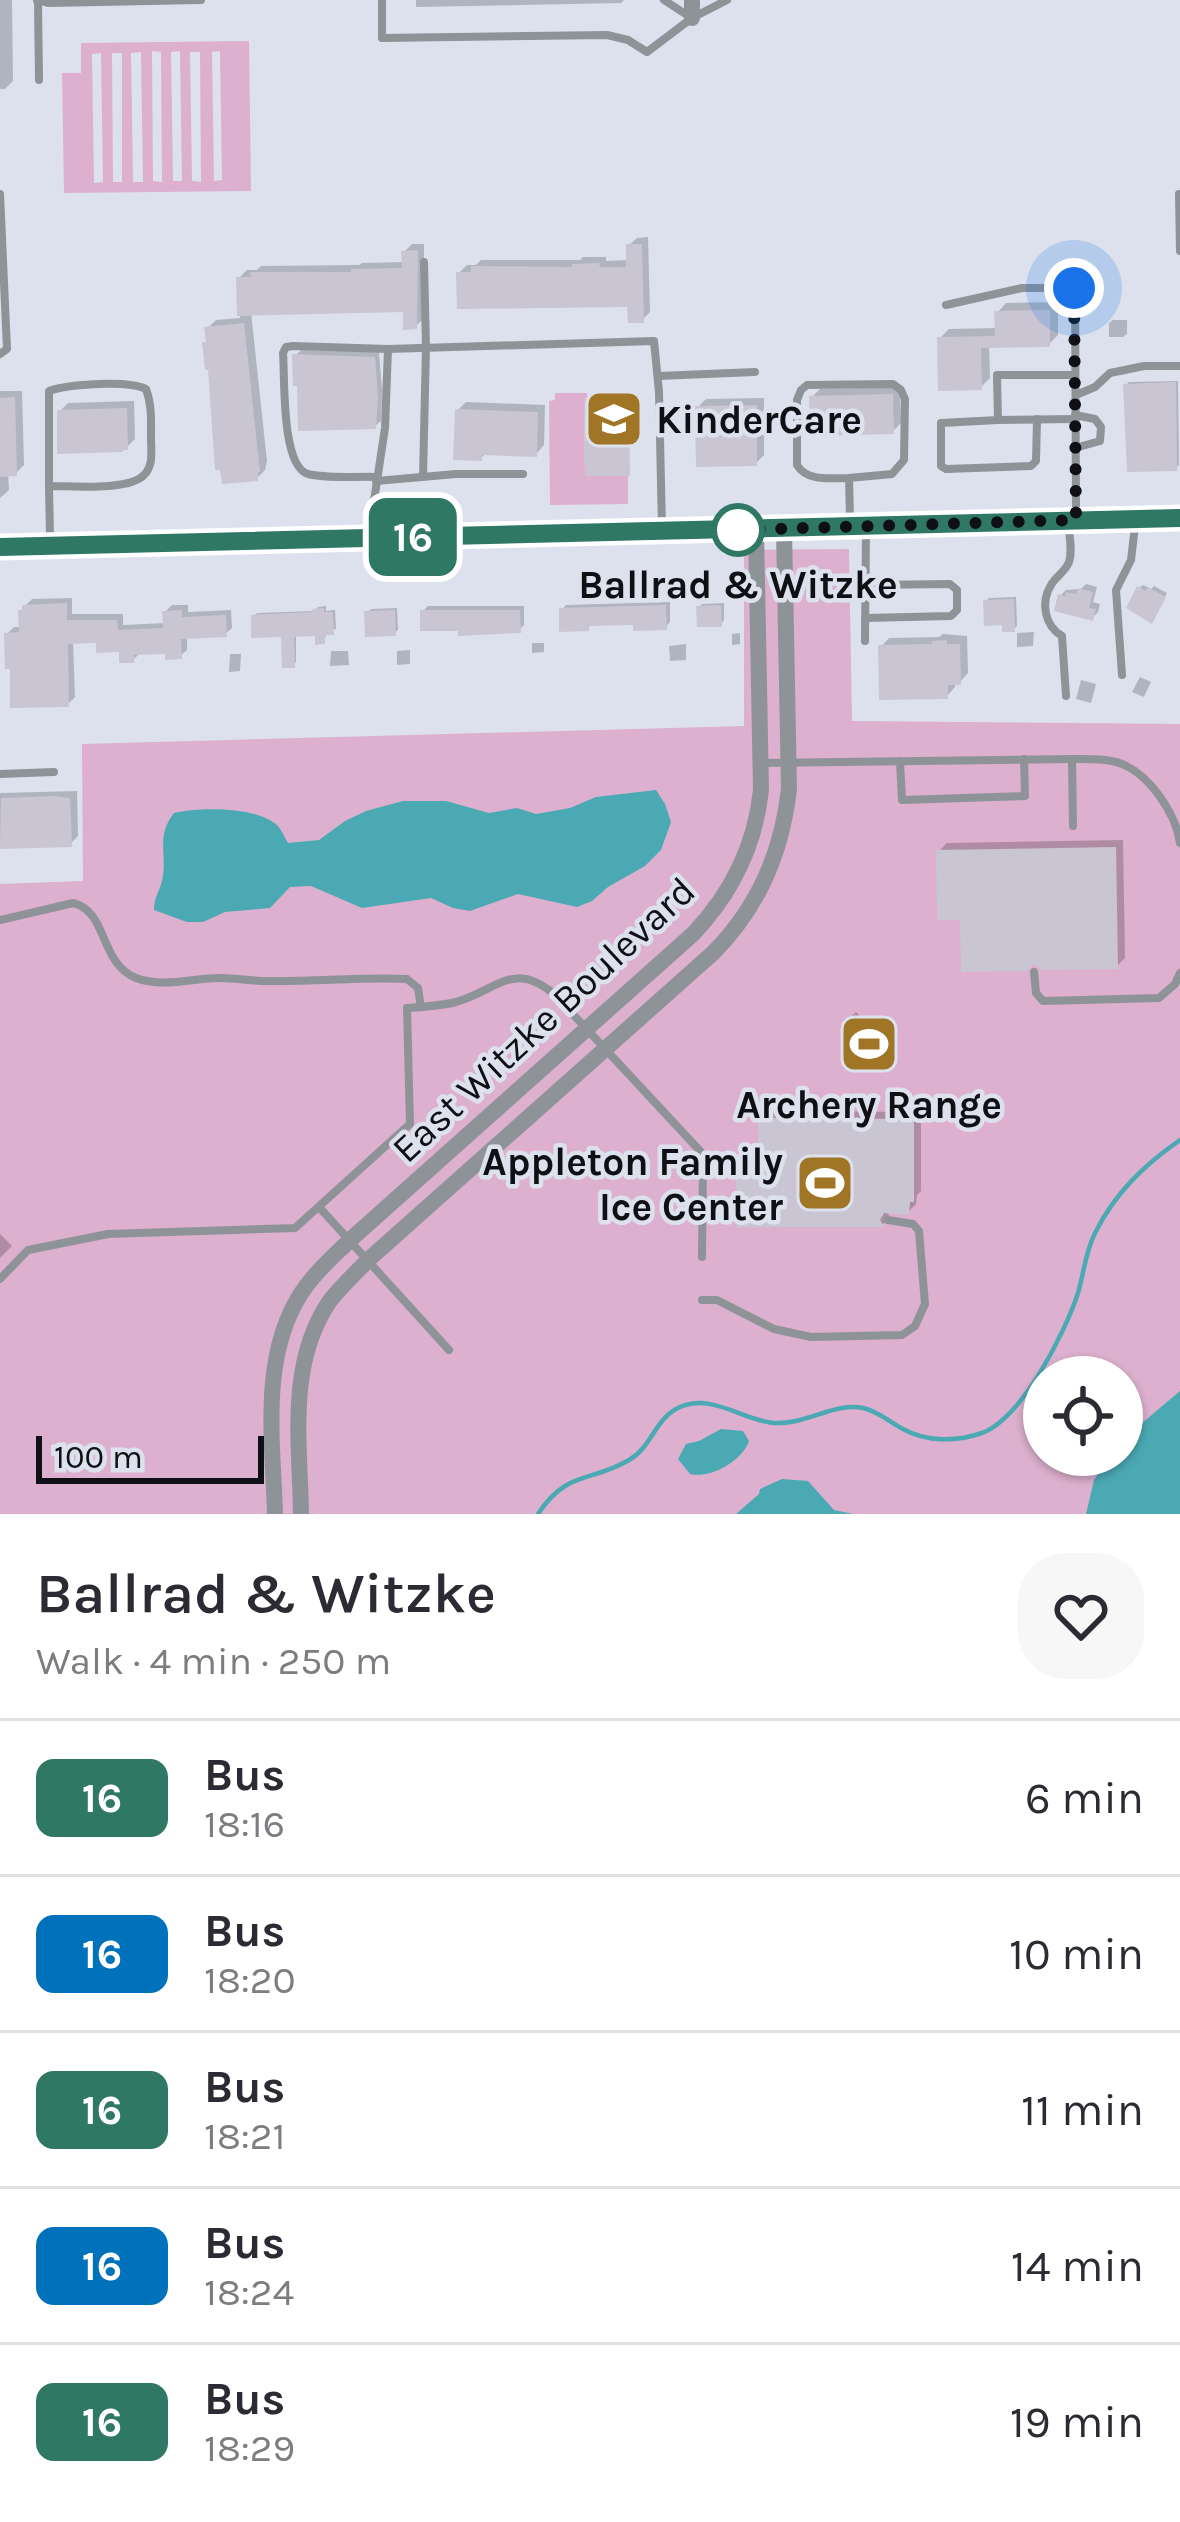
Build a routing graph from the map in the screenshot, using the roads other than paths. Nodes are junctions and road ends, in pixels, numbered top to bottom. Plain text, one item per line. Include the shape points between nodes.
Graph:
1 (173, 0) edge
2 (201, 0) edge
3 (382, 0) edge
4 (664, 0) edge
5 (727, 0) edge
6 (37, 1) edge
7 (86, 1) edge
8 (129, 1) edge
9 (692, 9) edge
10 (39, 80) dead end
11 (0, 194) edge
12 (1179, 194) edge
13 (1180, 251) edge
14 (424, 262) dead end
15 (946, 305) dead end
16 (426, 347) junction
17 (388, 349) junction
18 (0, 354) edge
19 (1180, 366) edge
20 (755, 372) dead end
21 (1075, 375) junction
22 (658, 376) junction
23 (1075, 396) junction
24 (1075, 417) junction
25 (1036, 419) junction
26 (998, 420) junction
27 (1075, 448) junction
28 (523, 474) dead end
29 (423, 476) junction
30 (849, 478) junction
31 (377, 479) junction
32 (49, 486) junction
33 (1180, 518) edge
34 (1136, 519) junction
35 (1072, 521) junction
36 (858, 527) junction
37 (784, 529) junction
38 (756, 530) junction
39 (662, 532) junction
40 (372, 538) junction
41 (50, 546) junction
42 (0, 547) edge
43 (865, 586) junction
44 (866, 618) junction
45 (865, 641) dead end
46 (1122, 675) dead end
47 (1066, 696) dead end
48 (1072, 759) junction
49 (1024, 760) junction
50 (900, 761) junction
51 (761, 763) junction
52 (789, 763) junction
53 (54, 772) dead end
54 (0, 774) edge
55 (1073, 826) dead end
56 (1180, 843) edge
57 (0, 920) edge
58 (1034, 972) dead end
59 (1180, 973) edge
60 (421, 1007) junction
61 (587, 1030) junction
62 (605, 1049) junction
63 (319, 1207) junction
64 (888, 1220) dead end
65 (350, 1240) junction
66 (703, 1257) dead end
67 (368, 1260) junction
68 (0, 1279) edge
69 (703, 1300) dead end
70 (449, 1350) dead end
71 (274, 1514) edge
72 (301, 1514) edge

1 - 2 lane
1 - 8 lane
3 - 9 lane via 382,38 608,35 647,52
4 - 9 lane
5 - 9 lane
6 - 7 lane
6 - 10 lane
7 - 8 lane
11 - 18 lane via 7,350
12 - 13 lane
14 - 16 lane
15 - 21 lane via 1074,284
16 - 17 lane
16 - 22 lane via 654,340
16 - 29 lane
17 - 31 lane
17 - 31 lane via 293,346 283,353 296,465 307,474
19 - 23 lane via 1110,373
20 - 22 lane
21 - 23 lane
21 - 26 lane via 997,375
22 - 39 lane
23 - 24 lane
24 - 25 lane
24 - 27 lane
24 - 27 lane via 1101,427 1100,441
25 - 26 lane
25 - 26 lane via 1031,466 941,466 941,423
27 - 35 lane
28 - 29 lane
29 - 31 lane
30 - 30 lane via 801,472 800,390 893,385 905,399 904,460 892,475
30 - 36 lane
31 - 40 lane
32 - 32 lane via 142,477 152,458 146,389 49,391
32 - 41 lane
33 - 34 main road
34 - 35 main road
34 - 46 lane via 1131,560 1116,590
35 - 36 main road
35 - 47 lane via 1068,566 1049,587 1046,615 1062,636
36 - 37 main road
36 - 43 lane
37 - 38 main road
37 - 52 street, East Witzke Boulevard
38 - 39 main road
38 - 51 street, East Witzke Boulevard
39 - 40 main road
40 - 41 main road
41 - 42 main road
43 - 44 lane
43 - 44 lane via 957,590 951,616
44 - 45 lane
48 - 49 lane
48 - 55 lane
48 - 56 lane via 1119,763 1138,774 1164,803
49 - 50 lane
49 - 50 lane via 1025,796 902,800
50 - 52 lane
51 - 52 lane
51 - 61 street, East Witzke Boulevard via 754,832 724,898
52 - 62 street, East Witzke Boulevard via 778,846 741,921
53 - 54 lane
57 - 60 lane via 81,904 122,970 148,981 406,979 418,988
58 - 59 lane via 1043,1001 1159,998
60 - 61 lane via 518,978 547,988
60 - 63 lane via 406,1008 410,1124
61 - 62 lane
61 - 65 street, East Witzke Boulevard
62 - 66 lane via 701,1152
62 - 67 street, East Witzke Boulevard
63 - 65 lane
63 - 68 lane via 295,1228 108,1234 28,1250
64 - 69 lane via 919,1231 925,1304 902,1335 811,1337
65 - 67 lane
65 - 71 street, East Witzke Boulevard via 301,1294 279,1346
67 - 70 lane
67 - 72 street, East Witzke Boulevard via 330,1302 303,1360

